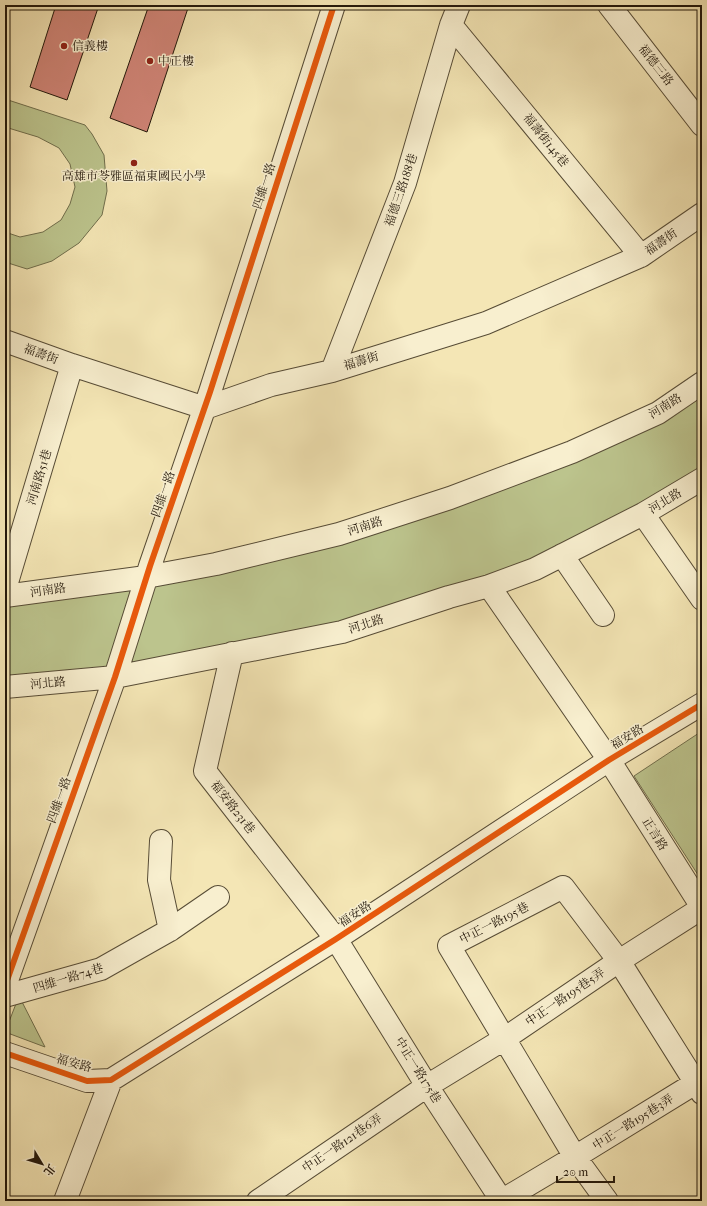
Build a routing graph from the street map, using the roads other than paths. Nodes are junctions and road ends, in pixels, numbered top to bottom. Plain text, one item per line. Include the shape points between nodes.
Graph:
1 (334, 5) edge
2 (609, 5) edge
3 (455, 15) edge
4 (702, 125) edge
5 (702, 214) edge
6 (641, 256) junction
7 (5, 341) edge
8 (72, 365) junction
9 (332, 370) junction
10 (702, 383) edge
11 (204, 408) junction
12 (702, 479) edge
13 (643, 514) junction
14 (562, 555) junction
15 (146, 577) junction
16 (489, 586) junction
17 (5, 589) edge
18 (5, 596) edge
19 (702, 599) edge
20 (603, 615) dead end
21 (232, 653) junction
22 (115, 677) junction
23 (5, 687) edge
24 (702, 704) edge
25 (609, 760) junction
26 (160, 841) dead end
27 (218, 897) dead end
28 (702, 908) edge
29 (170, 930) junction
30 (336, 939) junction
31 (619, 961) junction
32 (5, 986) edge
33 (5, 996) edge
34 (504, 1039) junction
35 (5, 1053) edge
36 (111, 1080) junction
37 (700, 1085) edge
38 (427, 1086) junction
39 (576, 1157) junction
40 (65, 1201) edge
41 (258, 1201) edge
42 (501, 1201) edge
43 (607, 1201) edge

1 - 11 street, 四維一路
2 - 4 street, 福德三路
3 - 6 street, 福壽街145巷
3 - 9 street, 福德三路188巷 via 405,183
5 - 6 street, 福壽街
6 - 9 street, 福壽街 via 486,323
7 - 8 street, 福壽街
8 - 11 street, 福壽街
8 - 17 street, 河南路51巷
9 - 11 street, 福壽街 via 271,385
10 - 15 street, 河南路 via 658,413 579,449 450,498 339,534 216,564
11 - 15 street, 四維一路
12 - 13 street, 河北路
13 - 14 street, 河北路
13 - 19 street
14 - 16 street, 河北路 via 535,569
14 - 20 street
15 - 18 street, 河南路
15 - 22 street, 四維一路
16 - 21 street, 河北路 via 342,632
16 - 25 street, 正言路
21 - 22 street, 河北路
21 - 30 street, 福安路231巷 via 205,771
22 - 23 street, 河北路
22 - 32 street, 四維一路
24 - 25 street, 福安路
25 - 28 street, 正言路
25 - 30 street, 福安路
26 - 29 street via 159,880
27 - 29 street, 四維一路74巷
28 - 31 street, 中正一路195巷5弄
29 - 33 street, 四維一路74巷 via 101,969
30 - 36 street, 福安路
30 - 38 street, 中正一路175巷
31 - 34 street, 中正一路195巷5弄
31 - 34 street, 中正一路195巷 via 563,887 449,946
31 - 37 street, 中正一路195巷
34 - 38 street, 中正一路195巷5弄
34 - 39 street, 中正一路195巷
35 - 36 street, 福安路 via 87,1081
36 - 40 street
37 - 39 street, 中正一路195巷3弄
38 - 41 street, 中正一路121巷6弄
38 - 42 street, 中正一路175巷
39 - 42 street, 中正一路195巷3弄
39 - 43 street, 中正一路195巷

